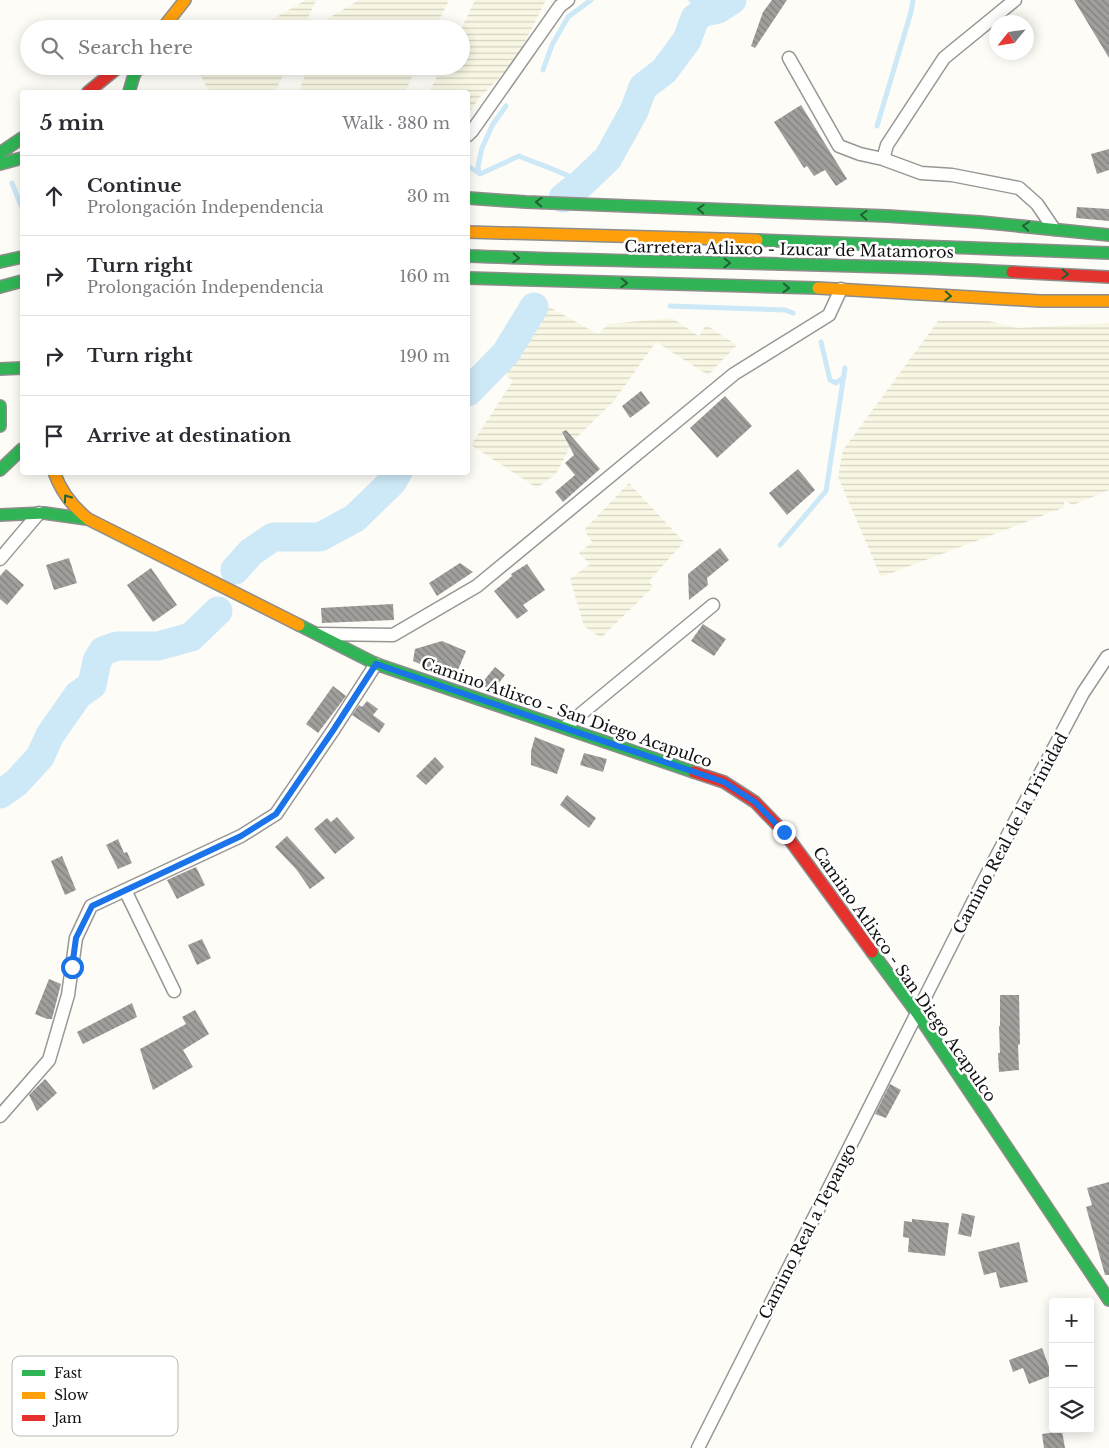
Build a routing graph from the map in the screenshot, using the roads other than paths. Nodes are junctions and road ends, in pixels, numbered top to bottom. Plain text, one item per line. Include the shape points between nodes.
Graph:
1 (185, 0) edge
2 (568, 0) edge
3 (1014, 0) edge
4 (169, 20) edge
5 (788, 58) dead end
6 (109, 75) edge
7 (134, 75) edge
8 (90, 90) edge
9 (130, 90) edge
10 (470, 133) edge
11 (20, 139) edge
12 (0, 153) edge
13 (20, 159) edge
14 (883, 159) junction
15 (0, 164) edge
16 (470, 198) edge
17 (1054, 229) junction
18 (470, 232) edge
19 (1109, 235) edge
20 (1109, 253) edge
21 (470, 256) edge
22 (20, 257) edge
23 (0, 262) edge
24 (1109, 277) edge
25 (470, 278) edge
26 (20, 282) edge
27 (0, 287) edge
28 (840, 290) junction
29 (1109, 301) edge
30 (20, 368) edge
31 (0, 369) edge
32 (0, 406) edge
33 (0, 426) edge
34 (20, 451) edge
35 (0, 470) edge
36 (55, 475) edge
37 (39, 513) junction
38 (0, 515) edge
39 (88, 519) junction
40 (0, 558) edge
41 (712, 605) dead end
42 (316, 634) junction
43 (1109, 656) edge
44 (376, 664) junction
45 (565, 727) junction
46 (125, 890) junction
47 (174, 991) dead end
48 (916, 1013) junction
49 (0, 1116) edge
50 (1109, 1300) edge
51 (698, 1448) edge

1 - 4 main road
2 - 10 street via 560,6
3 - 14 street via 944,58 887,145
5 - 14 street via 839,146
6 - 8 main road
7 - 9 main road
11 - 12 main road
13 - 15 main road
14 - 17 street via 921,173 952,175 1019,188 1037,204
17 -> 16 main road via 887,216
17 - 19 main road
18 - 20 main road, Carretera Atlixco - Izucar de Matamoros via 820,241
21 -> 24 main road, Carretera Atlixco - Izucar de Matamoros via 910,266
22 - 23 main road
25 -> 28 main road
26 - 27 main road
28 -> 29 main road via 1040,301
28 - 42 street via 829,316 734,374 477,586 393,635
30 - 31 main road
32 - 33 main road
34 - 35 main road
39 -> 36 main road, Camino Atlixco - San Diego Acapulco via 67,500
37 - 38 main road, Camino Atlixco - San Diego Acapulco
37 - 39 main road, Camino Atlixco - San Diego Acapulco
37 - 40 street
39 - 42 main road, Camino Atlixco - San Diego Acapulco
41 - 45 street
42 - 44 main road, Camino Atlixco - San Diego Acapulco
43 - 48 street, Camino Real de la Trinidad via 1083,693
44 - 45 main road, Camino Atlixco - San Diego Acapulco
44 - 46 street via 276,814 241,836
45 - 48 main road, Camino Atlixco - San Diego Acapulco via 724,782 755,802 784,832
46 - 47 street
46 - 49 street via 92,906 76,938 68,995 49,1060
48 - 50 main road, Camino Atlixco - San Diego Acapulco
48 - 51 street, Camino Real a Tepango

